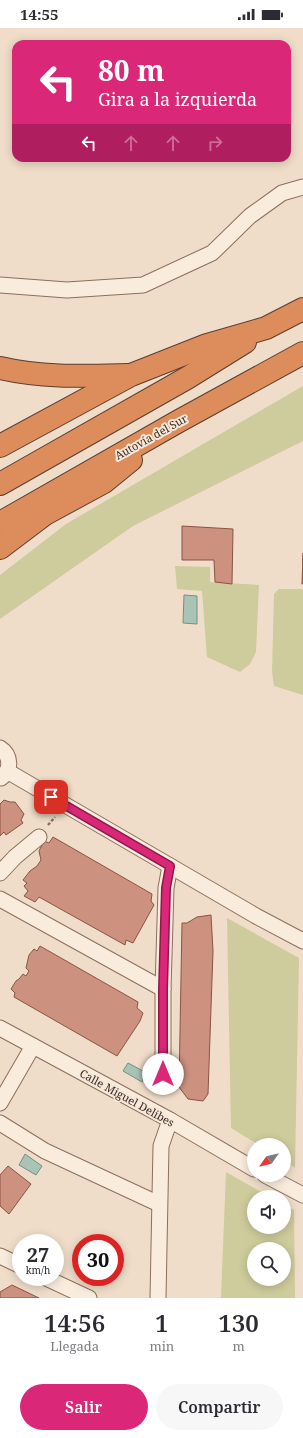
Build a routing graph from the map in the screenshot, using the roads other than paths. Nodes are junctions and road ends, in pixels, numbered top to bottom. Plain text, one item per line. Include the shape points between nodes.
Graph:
1 (303, 187) edge
2 (0, 285) edge
3 (303, 309) edge
4 (266, 328) junction
5 (303, 353) edge
6 (0, 368) edge
7 (131, 375) junction
8 (179, 421) junction
9 (0, 446) edge
10 (0, 484) edge
11 (0, 523) edge
12 (0, 548) edge
13 (0, 748) edge
14 (3, 775) edge
15 (39, 836) road end
16 (170, 866) junction
17 (0, 873) edge
18 (0, 899) edge
19 (303, 941) edge
20 (163, 989) junction
21 (0, 1028) edge
22 (33, 1046) junction
23 (163, 1074) dead end
24 (0, 1104) edge
25 (170, 1120) junction
26 (0, 1123) edge
27 (247, 1165) edge
28 (278, 1182) edge
29 (303, 1195) edge
30 (159, 1204) junction
31 (0, 1256) edge
32 (12, 1262) edge
33 (63, 1286) edge
34 (89, 1298) edge
35 (158, 1298) edge

1 - 2 street via 282,193 250,216 212,253 143,285 67,290
3 - 4 highway
4 - 7 highway via 207,345
4 - 10 highway via 187,378
5 - 8 highway, Autovía del Sur
6 - 7 highway via 15,372 55,375
7 - 9 highway
8 - 11 highway, Autovía del Sur
8 - 12 highway via 104,482 45,514
13 - 14 street via 7,754 8,760
14 - 16 street via 64,804
15 - 17 street
16 - 19 street
16 - 20 street via 166,888
18 - 20 street
20 - 23 street
21 - 22 street, Calle Miguel Delibes
22 - 24 street
22 - 25 street, Calle Miguel Delibes
25 - 27 street, Calle Miguel Delibes
25 - 30 street via 161,1146
26 - 30 street via 45,1152
28 - 29 street
30 - 35 street
31 - 32 street
33 - 34 street

